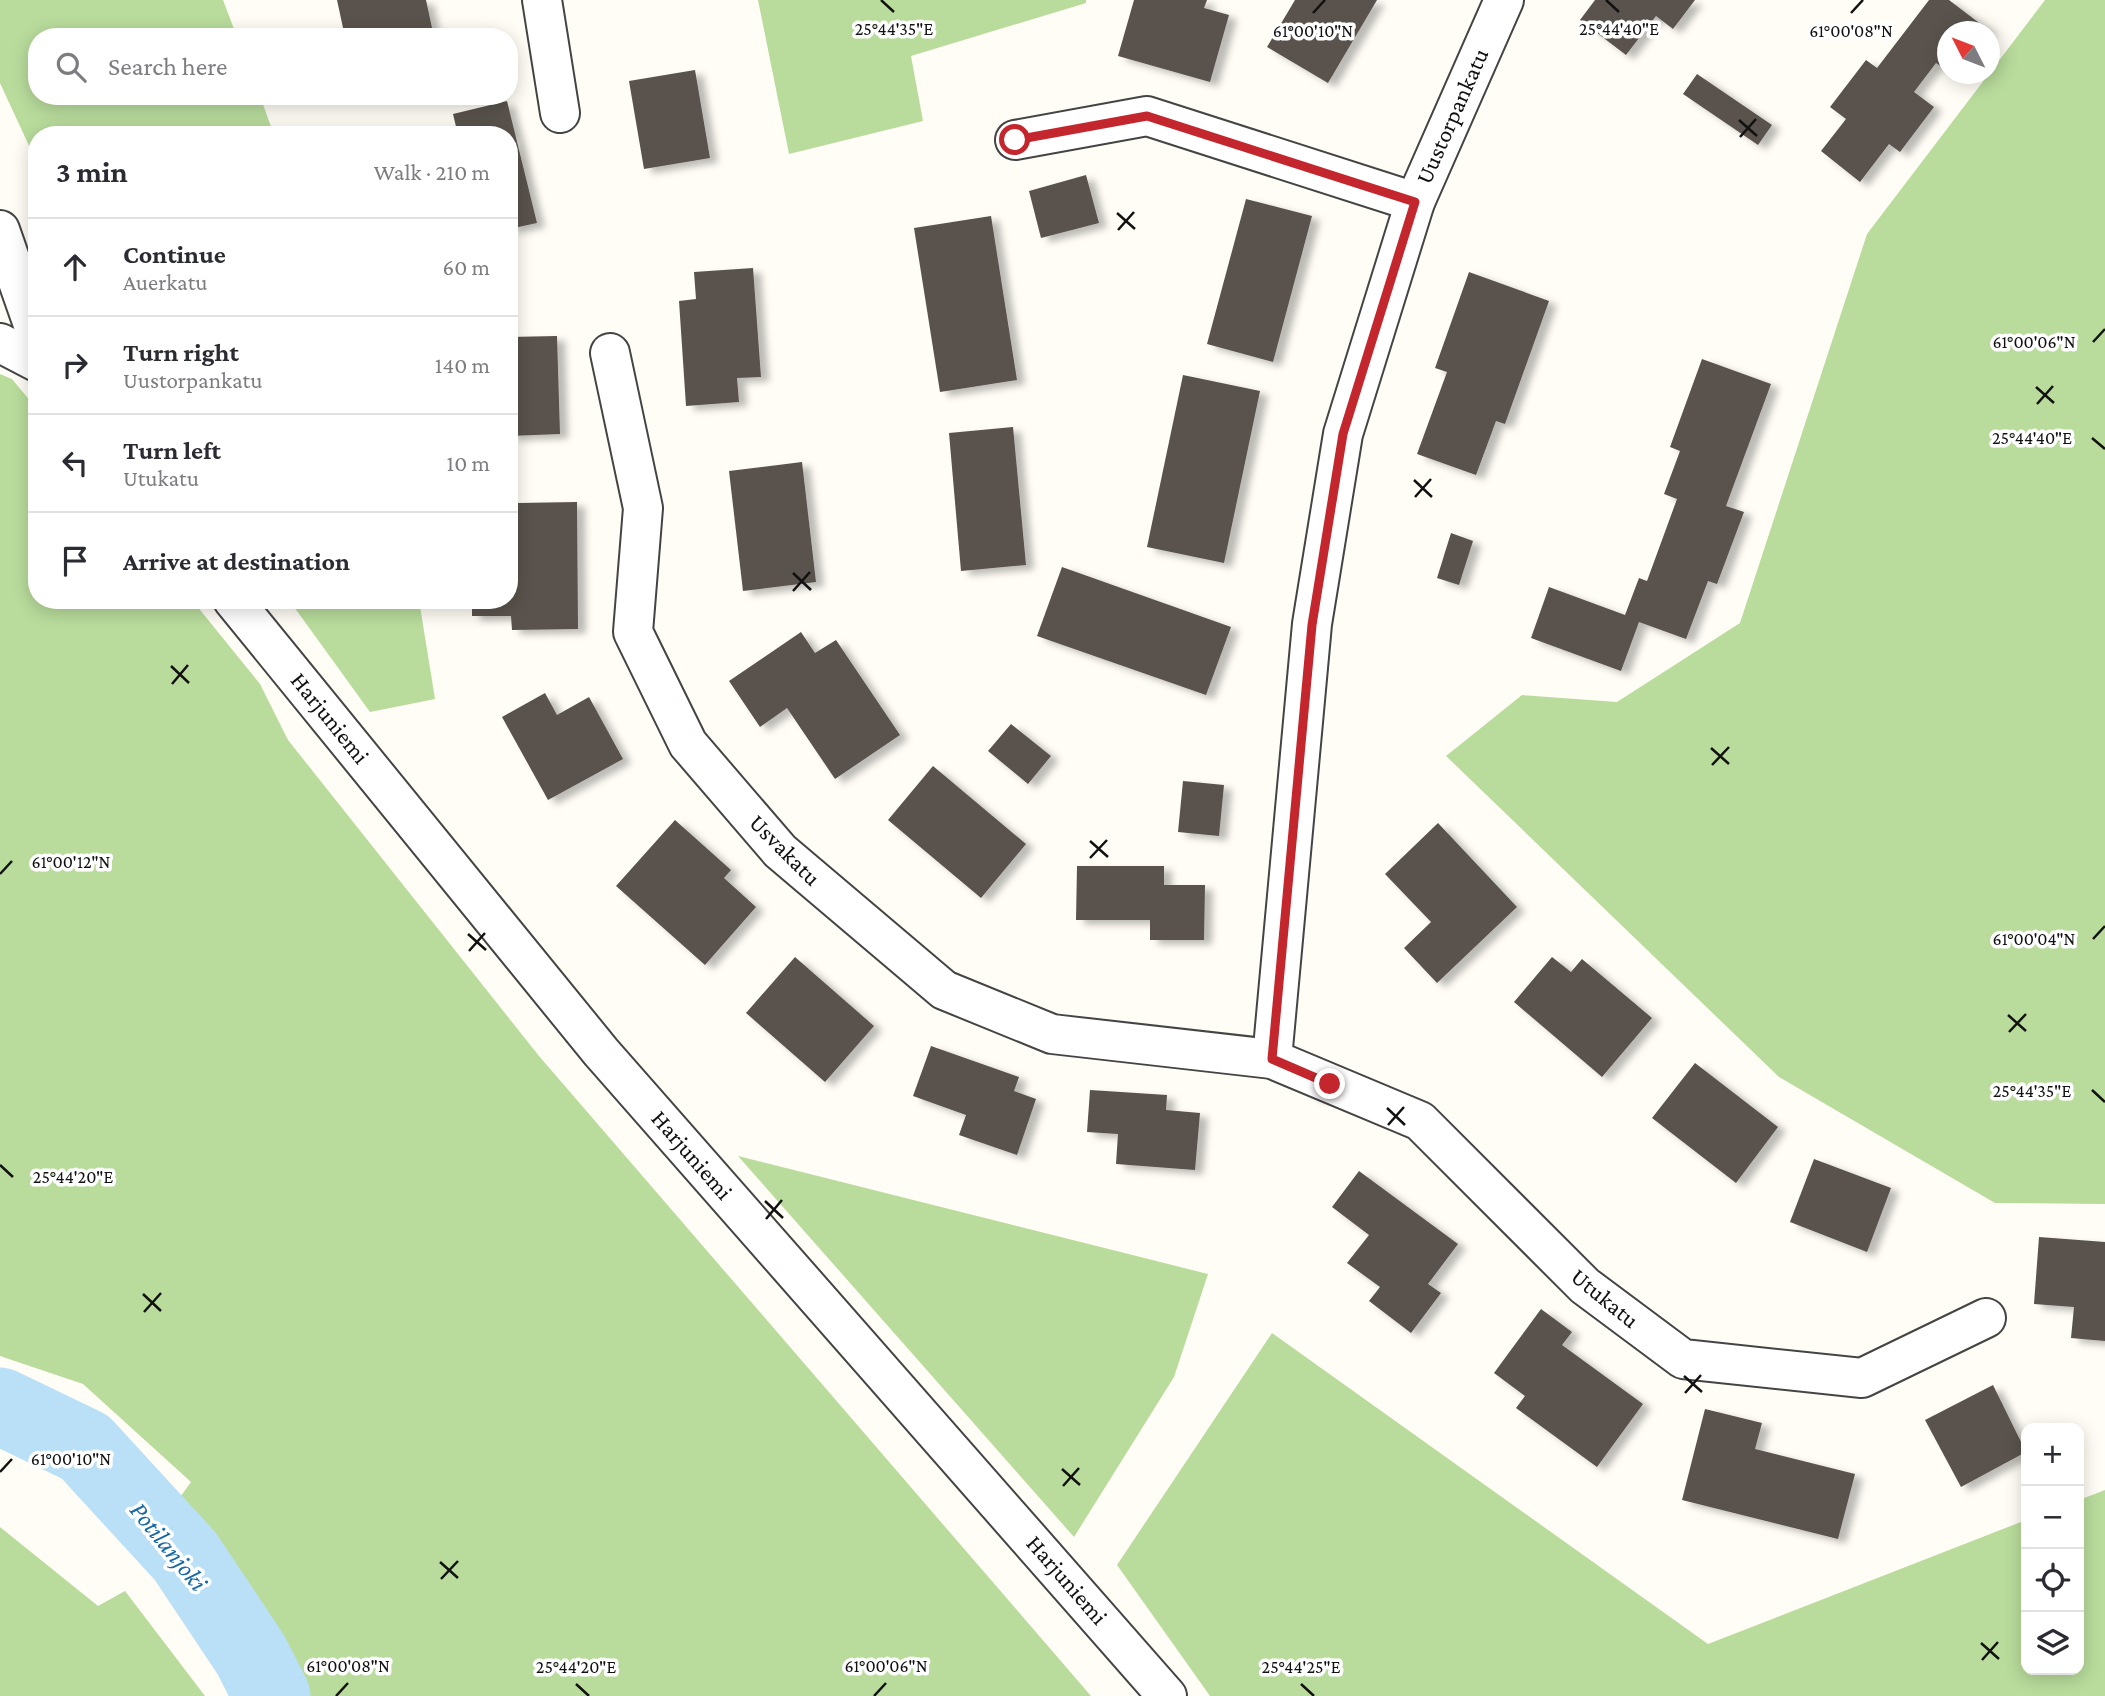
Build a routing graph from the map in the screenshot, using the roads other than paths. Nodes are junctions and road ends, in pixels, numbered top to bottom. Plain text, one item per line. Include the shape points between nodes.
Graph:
1 (542, 0) edge
2 (1504, 0) edge
3 (560, 113) dead end
4 (1015, 140) dead end
5 (1415, 202) junction
6 (0, 230) edge
7 (28, 310) edge
8 (0, 343) edge
9 (610, 353) dead end
10 (28, 357) edge
11 (240, 609) edge
12 (1272, 1059) junction
13 (1986, 1318) dead end
14 (1167, 1696) edge

1 - 3 street
2 - 5 street, Uustorpankatu
4 - 5 street via 1147,116
5 - 12 street, Uustorpankatu via 1341,447 1312,625
6 - 7 street
8 - 10 street
9 - 12 street, Usvakatu via 643,508 633,632 688,744 780,851 944,990 1052,1034
11 - 14 street, Harjuniemi via 601,1052
12 - 13 street, Utukatu via 1420,1121 1585,1286 1683,1359 1861,1378

